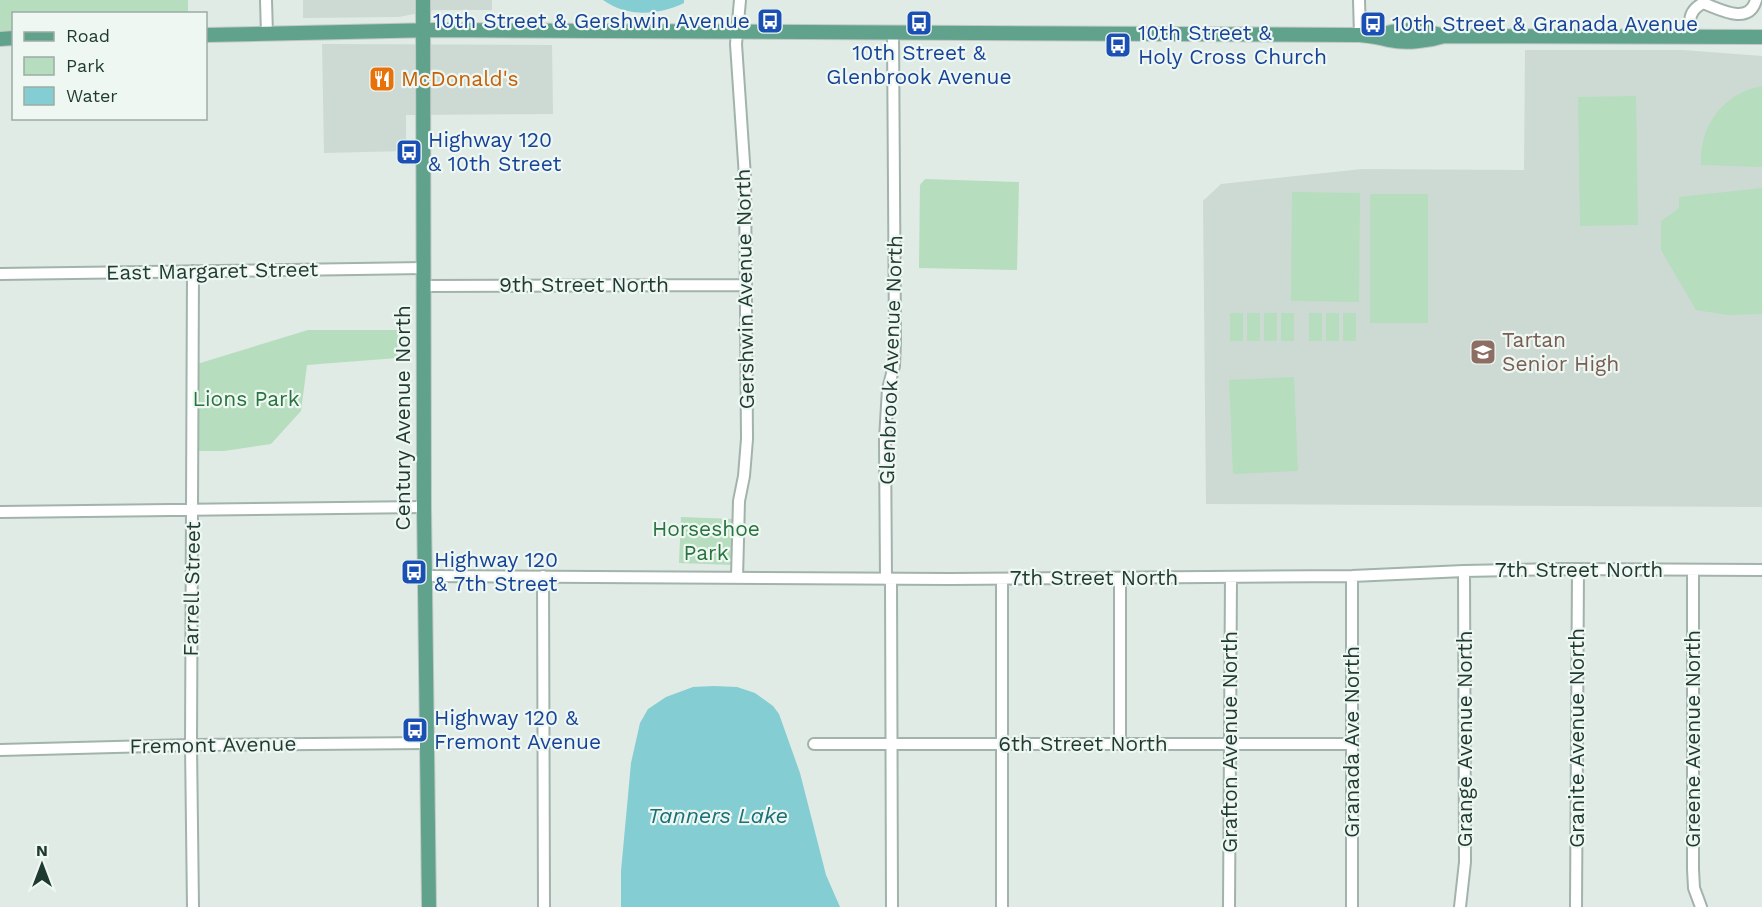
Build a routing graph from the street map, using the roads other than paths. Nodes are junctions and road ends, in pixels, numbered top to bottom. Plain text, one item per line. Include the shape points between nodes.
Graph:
1 (266, 0) edge
2 (423, 0) edge
3 (740, 0) edge
4 (1359, 0) edge
5 (1756, 0) edge
6 (423, 30) junction
7 (738, 32) junction
8 (893, 33) junction
9 (267, 34) junction
10 (207, 35) edge
11 (1360, 35) junction
12 (1690, 37) junction
13 (1762, 37) edge
14 (424, 268) junction
15 (193, 271) junction
16 (0, 274) edge
17 (424, 285) junction
18 (744, 285) junction
19 (424, 507) junction
20 (193, 509) junction
21 (0, 512) edge
22 (1578, 569) junction
23 (1693, 570) junction
24 (1762, 570) edge
25 (1464, 571) junction
26 (425, 576) junction
27 (543, 576) junction
28 (1352, 576) junction
29 (1231, 577) junction
30 (737, 578) junction
31 (1120, 578) junction
32 (889, 579) junction
33 (1002, 579) junction
34 (427, 743) junction
35 (1002, 743) junction
36 (814, 744) dead end
37 (890, 744) junction
38 (1120, 744) junction
39 (1231, 744) junction
40 (1351, 744) junction
41 (191, 745) junction
42 (0, 750) edge
43 (193, 907) edge
44 (429, 907) edge
45 (544, 907) edge
46 (892, 907) edge
47 (1002, 907) edge
48 (1229, 907) edge
49 (1352, 907) edge
50 (1460, 907) edge
51 (1576, 907) edge
52 (1701, 907) edge

1 - 9 street
2 - 6 main road, Century Avenue North
3 - 7 street, Gershwin Avenue North
4 - 11 street
5 - 12 street via 1743,14 1703,3 1694,8
6 - 7 main road
6 - 9 main road
6 - 14 main road, Century Avenue North
7 - 8 main road
7 - 18 street, Gershwin Avenue North via 745,177
8 - 11 main road
8 - 32 street, Glenbrook Avenue North via 895,342 885,440
9 - 10 main road
11 - 12 main road via 1430,31 1444,36
12 - 13 main road
14 - 15 street, East Margaret Street
14 - 17 main road, Century Avenue North
15 - 16 street, East Margaret Street
15 - 20 street, Farrell Street
17 - 18 street, 9th Street North
17 - 19 main road, Century Avenue North
18 - 30 street, Gershwin Avenue North via 747,439 739,501
19 - 20 street
19 - 26 main road, Century Avenue North
20 - 21 street
20 - 41 street, Farrell Street
22 - 23 street, 7th Street North
22 - 25 street, 7th Street North
22 - 51 street, Granite Avenue North
23 - 24 street, 7th Street North
23 - 52 street, Greene Avenue North via 1693,869
25 - 28 street, 7th Street North
25 - 50 street, Grange Avenue North via 1465,851
26 - 27 street, 7th Street North
26 - 34 main road, Century Avenue North
27 - 30 street, 7th Street North
27 - 45 street
28 - 29 street, 7th Street North
28 - 40 street, Granada Ave North
29 - 31 street, 7th Street North
29 - 39 street, Grafton Avenue North
30 - 32 street, 7th Street North
31 - 33 street, 7th Street North
31 - 38 street
32 - 33 street, 7th Street North
32 - 37 street, Glenbrook Avenue North
33 - 35 street
34 - 41 street, Fremont Avenue
34 - 44 main road, Century Avenue North
35 - 37 street, 6th Street North
35 - 38 street, 6th Street North
35 - 47 street
36 - 37 street, 6th Street North
37 - 46 street, Glenbrook Avenue North
38 - 39 street, 6th Street North
39 - 40 street, 6th Street North
39 - 48 street, Grafton Avenue North
40 - 49 street, Granada Ave North
41 - 42 street, Fremont Avenue
41 - 43 street, Farrell Street

